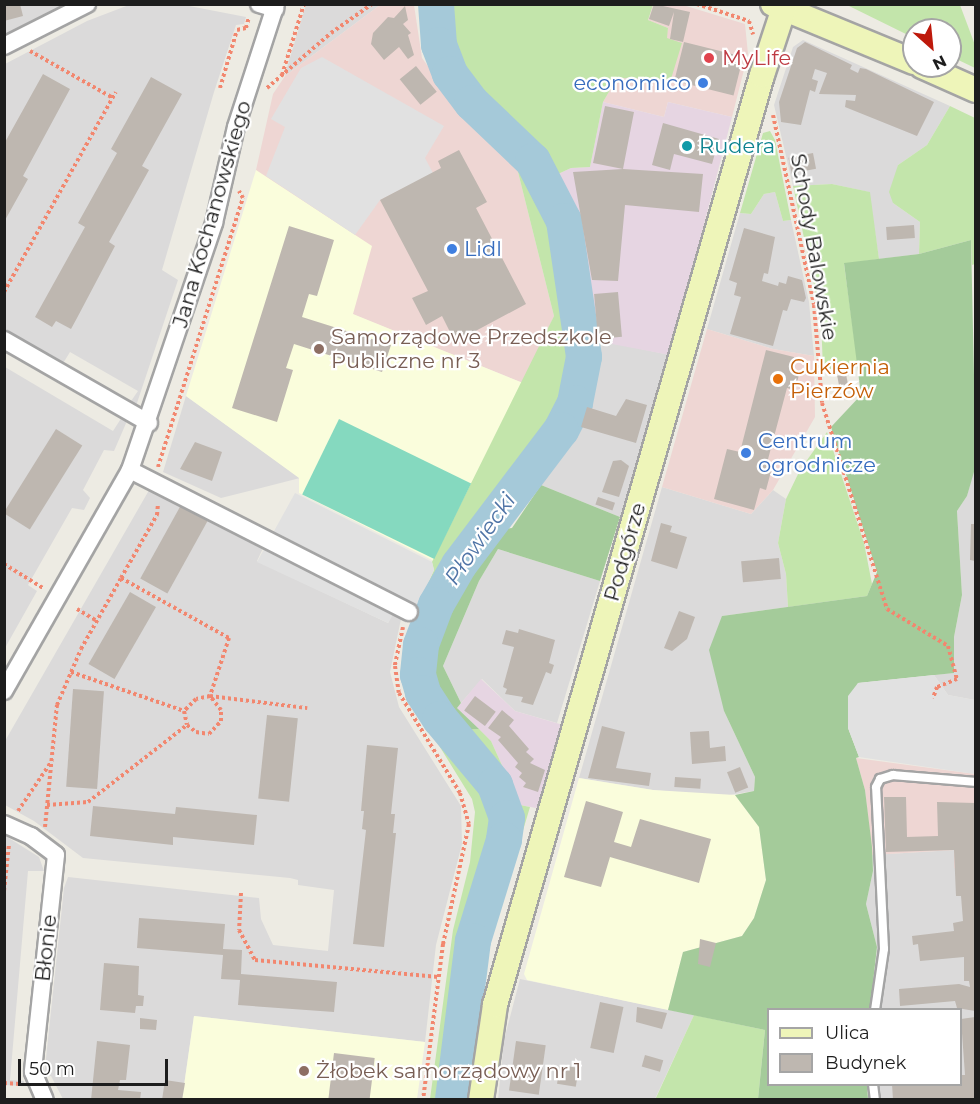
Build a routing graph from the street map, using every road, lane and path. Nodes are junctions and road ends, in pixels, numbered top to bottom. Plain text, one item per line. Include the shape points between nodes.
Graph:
1 (87, 4) edge
2 (304, 4) edge
3 (372, 4) edge
4 (265, 8) edge
5 (793, 8) edge
6 (4, 45) edge
7 (25, 48) dead end
8 (902, 57) edge
9 (282, 75) junction
10 (948, 78) edge
11 (220, 88) dead end
12 (265, 90) dead end
13 (975, 90) edge
14 (116, 92) dead end
15 (113, 98) junction
16 (772, 111) dead end
17 (236, 185) dead end
18 (4, 292) edge
19 (4, 340) edge
20 (149, 423) junction
21 (130, 470) junction
22 (159, 484) junction
23 (4, 564) edge
24 (122, 578) junction
25 (43, 588) dead end
26 (76, 609) dead end
27 (409, 612) joint
28 (97, 621) junction
29 (71, 672) junction
30 (4, 692) edge
31 (210, 696) junction
32 (933, 698) dead end
33 (307, 708) dead end
34 (184, 711) junction
35 (187, 725) junction
36 (51, 762) junction
37 (975, 782) edge
38 (47, 805) junction
39 (8, 827) edge
40 (45, 831) dead end
41 (4, 891) edge
42 (241, 893) dead end
43 (438, 977) junction
44 (875, 1008) edge
45 (4, 1083) edge
46 (26, 1084) dead end
47 (45, 1100) edge
48 (423, 1100) edge
49 (481, 1100) edge

1 - 6 street
2 - 9 path
3 - 9 path
4 - 11 path via 246,27 237,30
4 - 20 street, Jana Kochanowskiego via 214,223
5 - 8 street
5 - 49 street, Podgórze via 762,75 497,998
7 - 15 path
9 - 12 path
10 - 13 street
14 - 15 path
15 - 18 path
16 - 32 path, Schody Balowskie via 814,305 822,404 887,609 948,645 957,679 938,687
17 - 22 path via 243,198 158,466
19 - 20 street
20 - 21 street, Jana Kochanowskiego
21 - 22 street
21 - 30 street, Jana Kochanowskiego
22 - 24 path via 157,515
22 - 27 street
23 - 25 path
24 - 28 path
24 - 31 path via 229,638
26 - 28 path
27 - 43 path via 395,658 399,693 460,793 469,824
28 - 29 path
29 - 34 path
29 - 36 path via 57,705
31 - 33 path
31 - 34 path via 196,699
31 - 35 path via 222,710 217,728 209,734 196,732
34 - 35 path
35 - 38 path via 88,802
36 - 38 path
36 - 39 path
37 - 44 lane via 893,774 880,779 876,787 884,950
38 - 40 path
39 - 41 path
39 - 47 street, Błonie via 32,836 56,855 33,1072
42 - 43 path via 239,930 255,960
43 - 48 path
45 - 46 path

